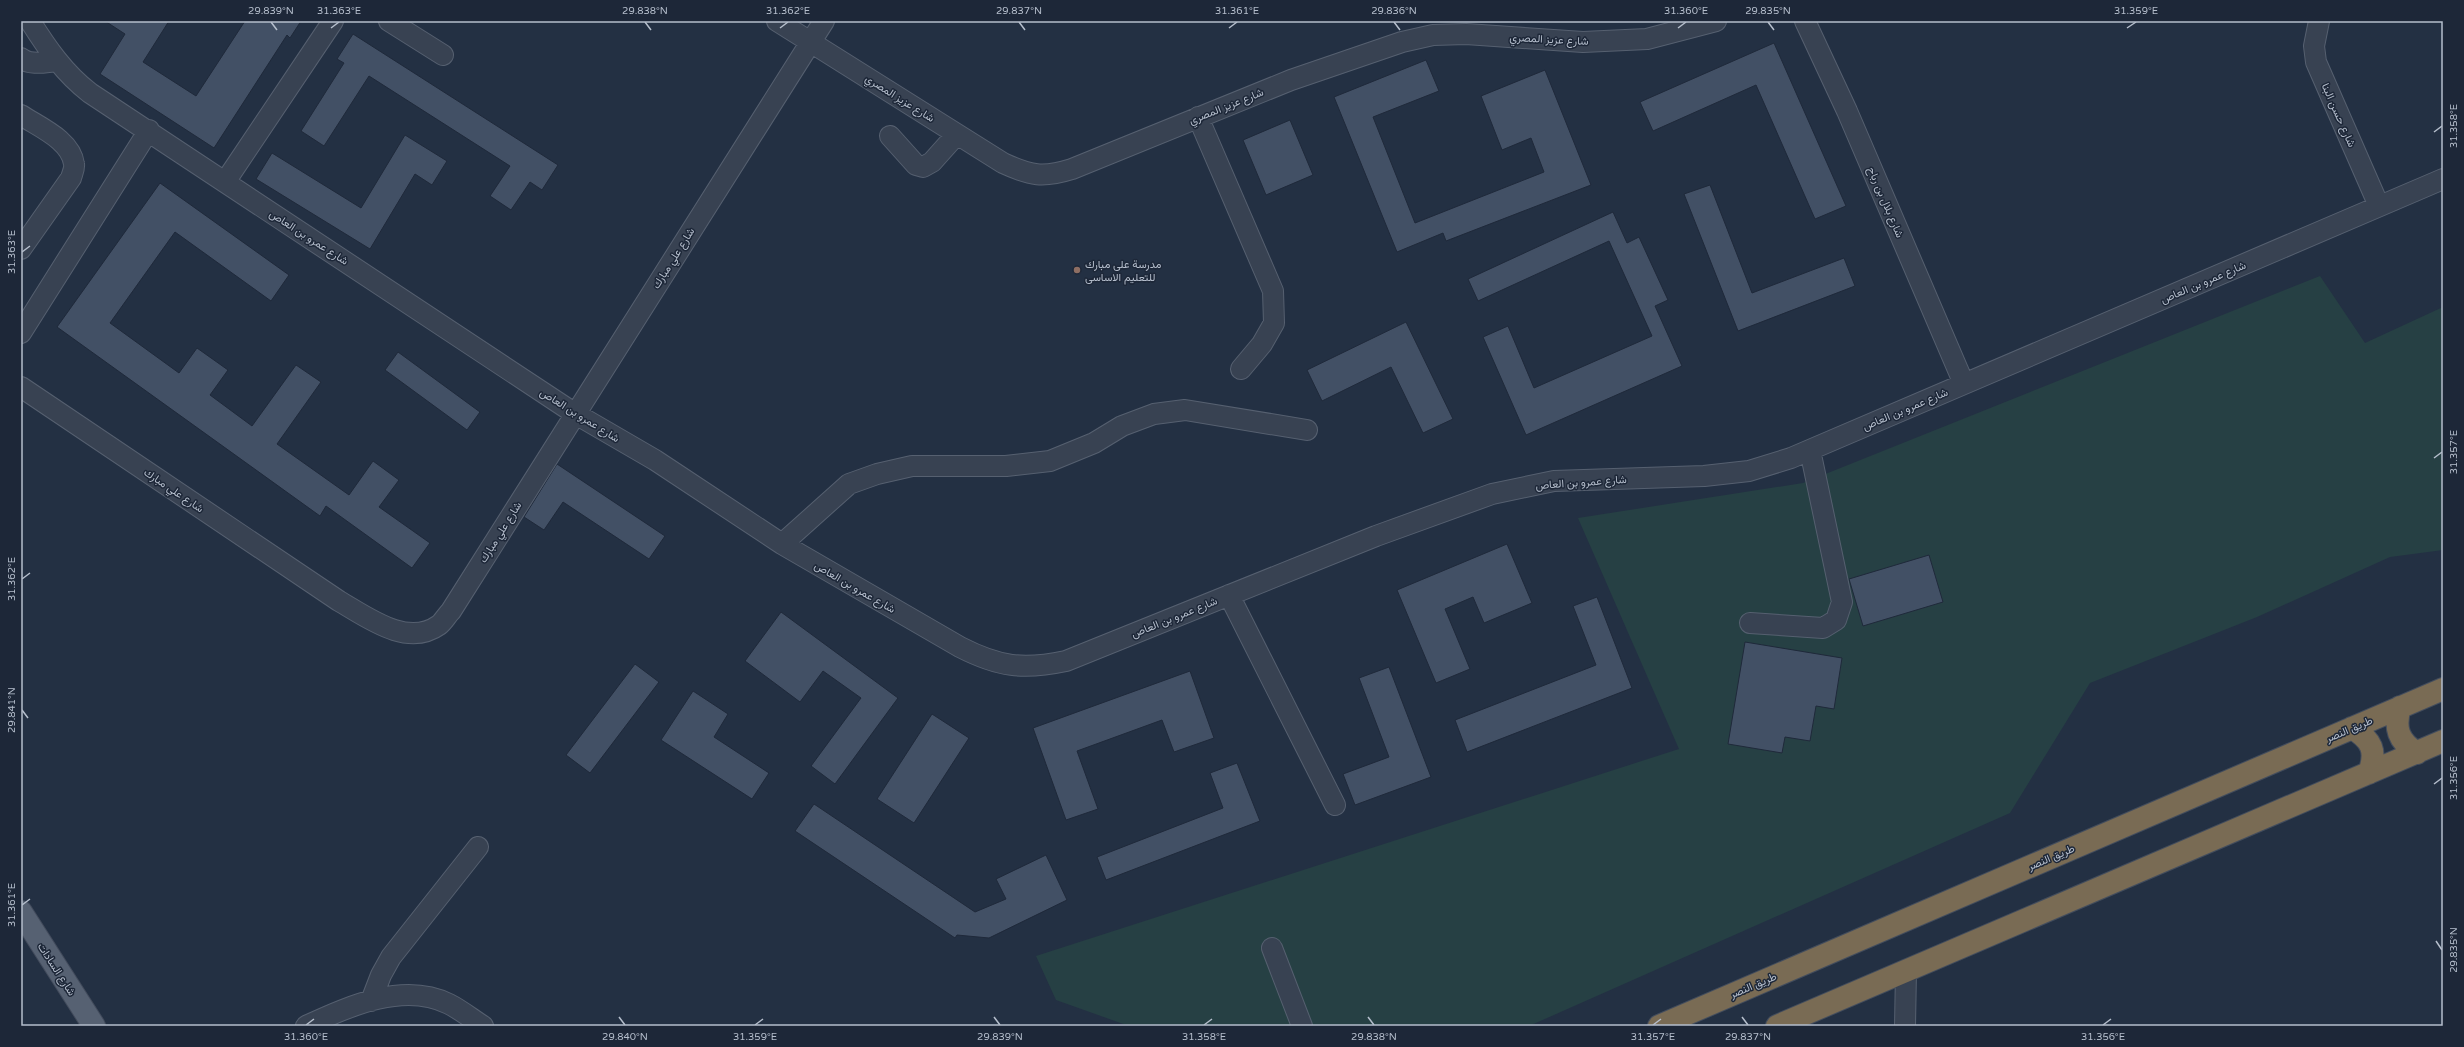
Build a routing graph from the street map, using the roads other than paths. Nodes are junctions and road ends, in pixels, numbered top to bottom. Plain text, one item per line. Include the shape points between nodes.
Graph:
1 (30, 21) edge
2 (333, 21) edge
3 (389, 21) edge
4 (824, 21) edge
5 (1716, 21) edge
6 (1805, 21) edge
7 (2319, 21) edge
8 (782, 22) edge
9 (810, 42) junction
10 (443, 55) dead end
11 (21, 58) edge
12 (57, 61) junction
13 (21, 115) edge
14 (1198, 117) junction
15 (148, 130) junction
16 (957, 134) junction
17 (890, 136) dead end
18 (2443, 179) edge
19 (225, 182) junction
20 (2379, 206) junction
21 (21, 249) edge
22 (21, 333) edge
23 (1241, 369) dead end
24 (1964, 384) junction
25 (21, 387) edge
26 (574, 413) junction
27 (1306, 430) dead end
28 (1810, 450) junction
29 (782, 544) junction
30 (1229, 595) junction
31 (1750, 623) dead end
32 (2443, 689) edge
33 (2400, 707) junction
34 (2352, 728) junction
35 (2443, 741) edge
36 (2417, 753) junction
37 (2369, 773) junction
38 (1335, 805) dead end
39 (478, 847) dead end
40 (21, 912) edge
41 (1272, 948) dead end
42 (1906, 970) junction
43 (371, 1001) junction
44 (94, 1026) edge
45 (306, 1026) edge
46 (483, 1026) edge
47 (1302, 1026) edge
48 (1659, 1026) edge
49 (1776, 1026) edge
50 (1905, 1026) edge

1 - 12 street, شارع عمرو بن العاص
2 - 19 street
3 - 10 street
4 - 9 street, شارع علي مبارك
5 - 14 street, شارع عزيز المصري via 1647,39 1583,42 1466,34 1433,35 1402,42 1291,80
6 - 24 street, شارع بلال بن رباح via 1847,111
7 - 20 street, شارع حسن البنا via 2314,46 2316,62
8 - 9 street, شارع عزيز المصري
9 - 16 street, شارع عزيز المصري
9 - 26 street, شارع علي مبارك
11 - 12 street via 25,62
12 - 15 street, شارع عمرو بن العاص via 73,80 90,93
13 - 21 street via 70,150 75,165 70,178
14 - 16 street, شارع عزيز المصري via 1053,175 1036,175 1020,171
14 - 23 street via 1273,291 1274,323 1262,344
15 - 19 street, شارع عمرو بن العاص
15 - 22 street
16 - 17 street via 932,162 923,167 916,165
18 - 20 street, شارع عمرو بن العاص
19 - 26 street, شارع عمرو بن العاص
20 - 24 street, شارع عمرو بن العاص
24 - 28 street, شارع عمرو بن العاص
25 - 26 street, شارع علي مبارك via 339,601 375,621 406,634 424,633 440,625
26 - 29 street, شارع عمرو بن العاص via 655,460
27 - 29 street via 1185,410 1154,414 1050,461 1006,466 905,468 877,474 849,484
28 - 30 street, شارع عمرو بن العاص via 1749,471 1704,476 1554,481 1492,494 1376,536
28 - 31 street via 1842,602 1840,612 1836,620 1823,628
29 - 30 street, شارع عمرو بن العاص via 984,660 1011,666 1039,667 1066,661
30 - 38 street
32 - 33 highway, طريق النصر
33 - 34 highway, طريق النصر
33 - 36 highway via 2396,721 2398,735 2406,746
34 - 37 highway via 2363,735 2371,746 2373,760
34 - 48 highway, طريق النصر
35 - 36 highway
36 - 37 highway
37 - 42 highway
39 - 43 street via 391,957
40 - 44 main road, شارع السادات
41 - 47 street
42 - 49 highway
42 - 50 street
43 - 45 street via 357,1004
43 - 46 street via 420,996 449,1004

